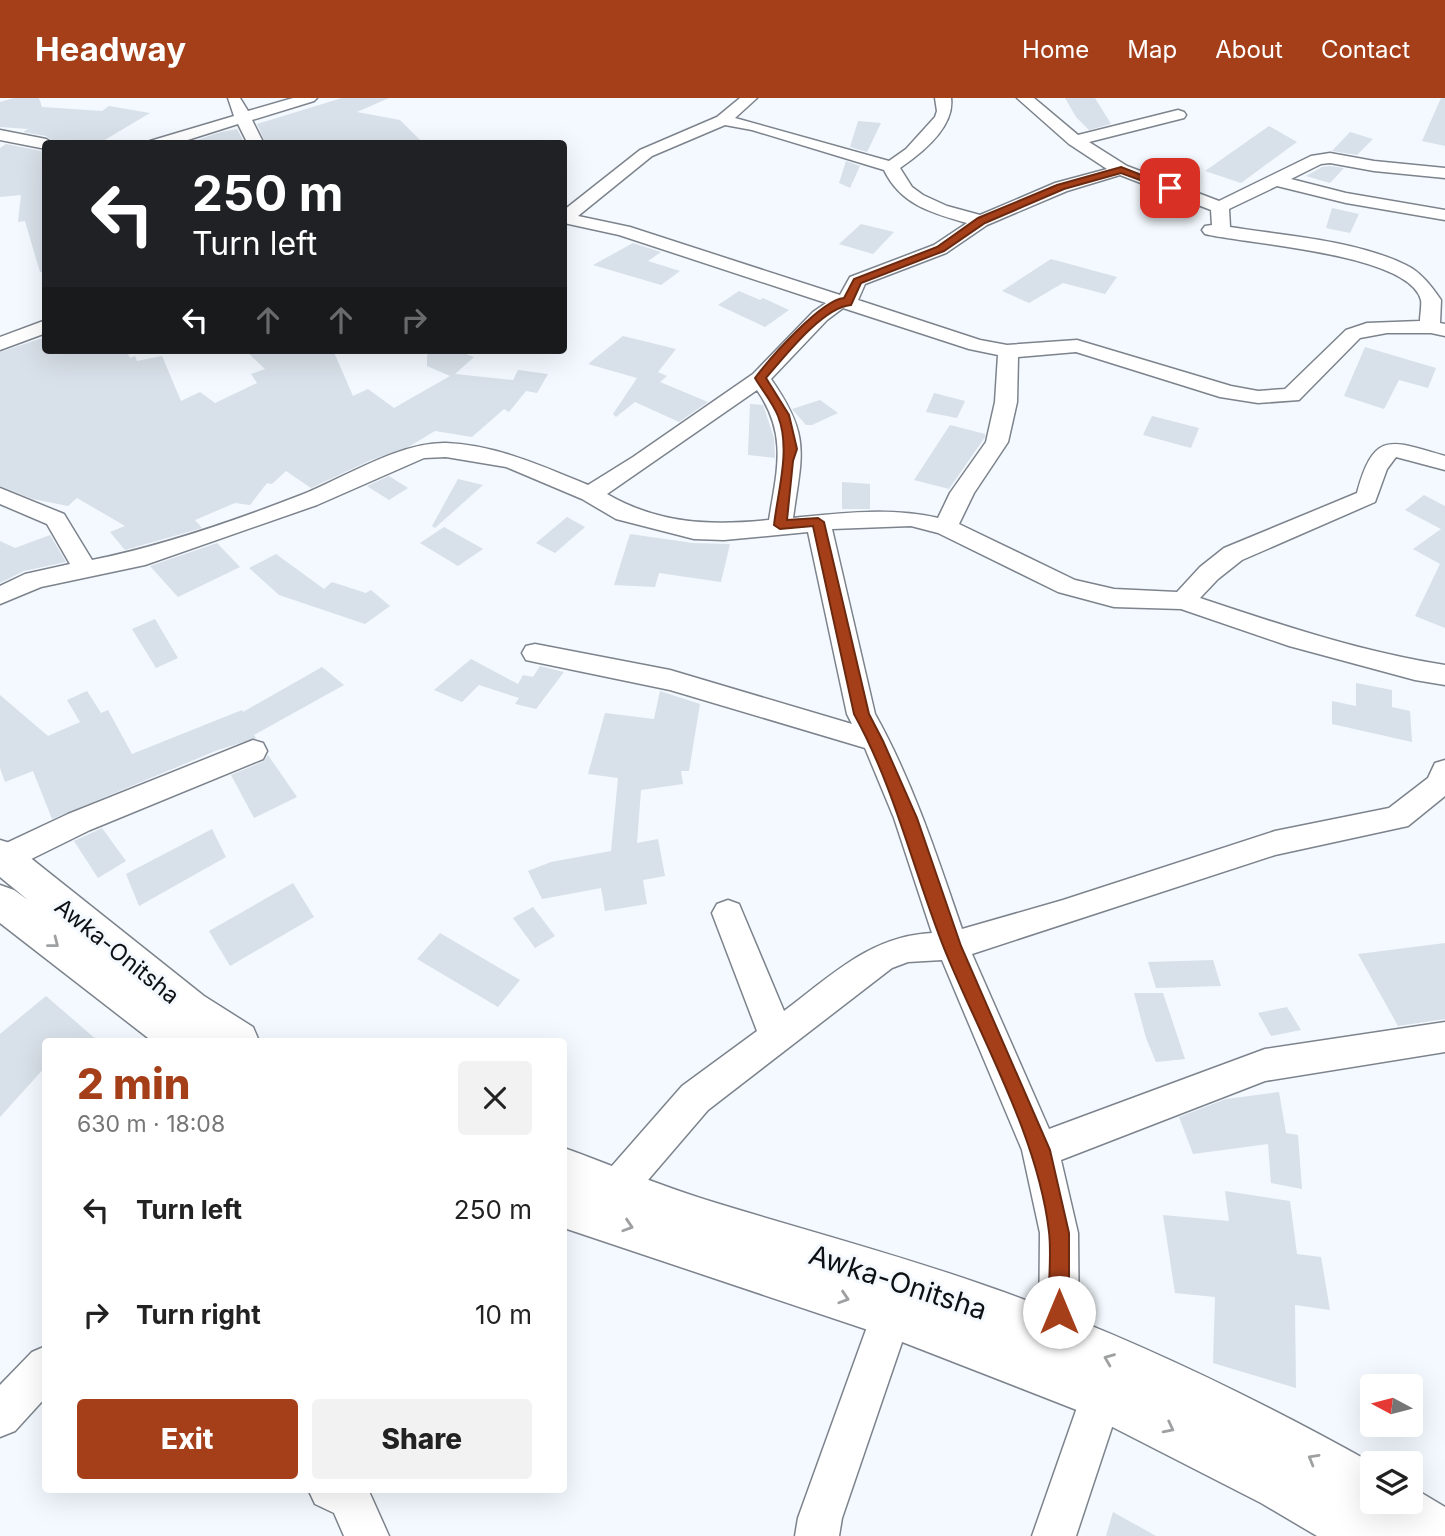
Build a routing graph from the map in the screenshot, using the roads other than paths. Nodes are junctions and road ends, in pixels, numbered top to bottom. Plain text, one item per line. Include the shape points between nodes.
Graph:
1 (233, 98) edge
2 (309, 98) edge
3 (749, 98) edge
4 (943, 98) edge
5 (1025, 98) edge
6 (1178, 115) dead end
7 (241, 117) junction
8 (723, 120) junction
9 (0, 135) edge
10 (169, 140) edge
11 (254, 140) edge
12 (1075, 141) junction
13 (42, 143) edge
14 (891, 167) junction
15 (1121, 170) junction
16 (1445, 173) edge
17 (1273, 180) junction
18 (1220, 207) junction
19 (1445, 215) edge
20 (567, 216) edge
21 (567, 219) edge
22 (981, 220) junction
23 (845, 302) junction
24 (42, 328) edge
25 (1438, 328) edge
26 (0, 344) edge
27 (1007, 351) junction
28 (760, 378) junction
29 (1445, 463) edge
30 (590, 494) junction
31 (0, 495) edge
32 (818, 522) junction
33 (780, 525) junction
34 (946, 527) junction
35 (85, 569) junction
36 (0, 596) edge
37 (1183, 601) junction
38 (535, 653) dead end
39 (1445, 675) edge
40 (876, 741) junction
41 (253, 751) dead end
42 (1445, 771) edge
43 (2, 857) edge
44 (0, 901) edge
45 (728, 913) dead end
46 (952, 946) junction
47 (776, 1037) junction
48 (1445, 1037) edge
49 (180, 1038) edge
50 (233, 1038) edge
51 (1040, 1150) junction
52 (567, 1171) edge
53 (617, 1188) junction
54 (567, 1206) edge
55 (892, 1313) junction
56 (1059, 1339) junction
57 (42, 1370) edge
58 (1102, 1394) junction
59 (0, 1416) edge
60 (1360, 1486) edge
61 (338, 1493) edge
62 (1406, 1514) edge
63 (367, 1536) edge
64 (817, 1536) edge
65 (1054, 1536) edge
66 (1369, 1536) edge
67 (1443, 1536) edge

1 - 7 street
2 - 7 street
3 - 8 street
4 - 14 street via 942,118 912,152
5 - 12 street
6 - 12 street
7 - 10 street
7 - 11 street
8 - 14 street
8 - 20 street via 646,153
9 - 13 street
12 - 15 street
14 - 22 street via 908,194
15 - 18 street
15 - 22 street via 1061,187
16 - 17 street via 1330,158
17 - 18 street
17 - 19 street
18 - 25 street via 1216,230 1328,248 1402,270 1431,300 1429,310
21 - 23 street via 624,231
22 - 23 street via 940,249 857,281
23 - 27 street
23 - 28 street via 820,316
24 - 26 street
25 - 27 street via 1367,329 1353,334 1291,395 1278,397 1228,391 1077,346
27 - 34 street via 1006,402 997,442 962,492
28 - 30 street
28 - 33 street via 783,415 791,449
29 - 37 street via 1395,449 1387,451 1367,498 1233,554
30 - 33 street via 625,514 694,531
30 - 35 street via 512,461 432,450 309,500 136,559
31 - 35 street via 56,519
32 - 33 street
32 - 34 street via 911,519
32 - 40 street via 861,714
34 - 37 street via 1067,586 1114,598
35 - 36 street via 34,580
37 - 39 street via 1289,637
38 - 40 street via 670,680
40 - 46 street via 909,818
41 - 43 street
42 - 46 street via 1439,785 1397,818 1276,843
43 - 50 main road, Awka-Onitsha via 189,1009
44 -> 49 main road, Awka-Onitsha
45 - 47 street
46 - 47 street via 908,948 880,958
46 - 51 street
47 - 53 street via 695,1098
48 - 51 street via 1265,1065
51 - 56 street via 1059,1233
52 - 53 main road, Awka-Onitsha
53 - 56 main road, Awka-Onitsha via 711,1225 872,1271
54 -> 55 main road, Awka-Onitsha
55 - 58 main road, Awka-Onitsha
55 - 64 street
60 -> 56 main road, Awka-Onitsha via 1166,1382
57 - 59 street
58 - 65 street
58 -> 66 main road, Awka-Onitsha via 1280,1484
61 - 63 street via 349,1498
62 - 67 main road

